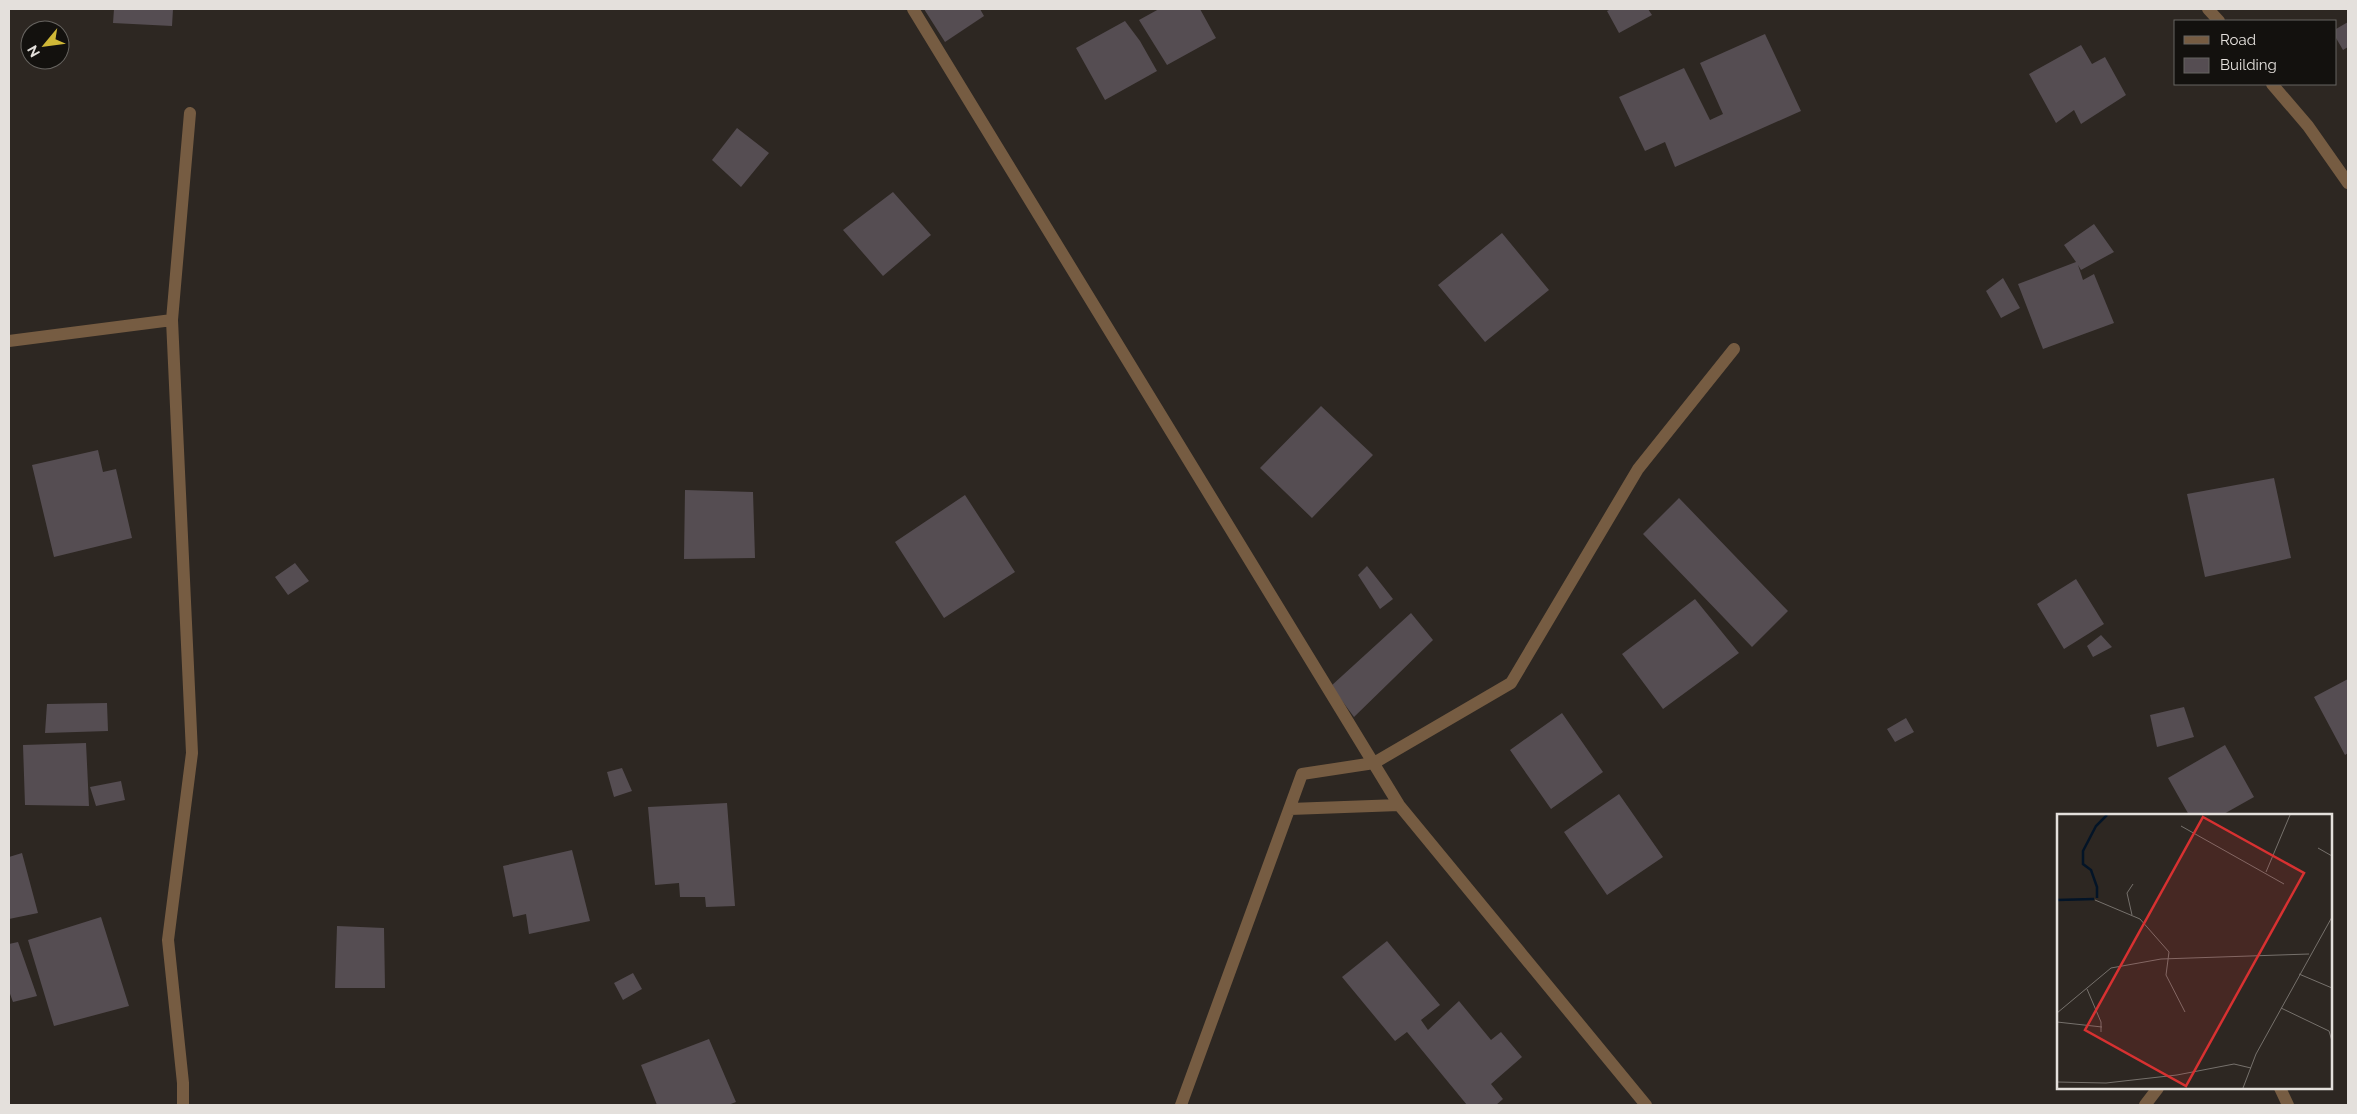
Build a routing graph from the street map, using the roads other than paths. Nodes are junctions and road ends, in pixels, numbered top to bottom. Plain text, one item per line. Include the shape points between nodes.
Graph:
1 (913, 9) edge
2 (2208, 9) edge
3 (2218, 20) edge
4 (2273, 85) edge
5 (190, 113) dead end
6 (2348, 183) edge
7 (172, 320) junction
8 (9, 341) edge
9 (1734, 348) dead end
10 (1374, 762) junction
11 (1399, 805) junction
12 (1290, 809) junction
13 (2157, 1089) edge
14 (2280, 1089) edge
15 (183, 1105) edge
16 (1181, 1105) edge
17 (1646, 1105) edge
18 (2145, 1105) edge
19 (2288, 1105) edge

1 - 10 street
2 - 3 street
4 - 6 street via 2308,126
5 - 7 street
7 - 8 street
7 - 15 street via 192,753 168,940
9 - 10 street via 1638,469 1511,683
10 - 11 street
10 - 12 street via 1302,774
11 - 12 street
11 - 17 street
12 - 16 street
13 - 18 street
14 - 19 street

